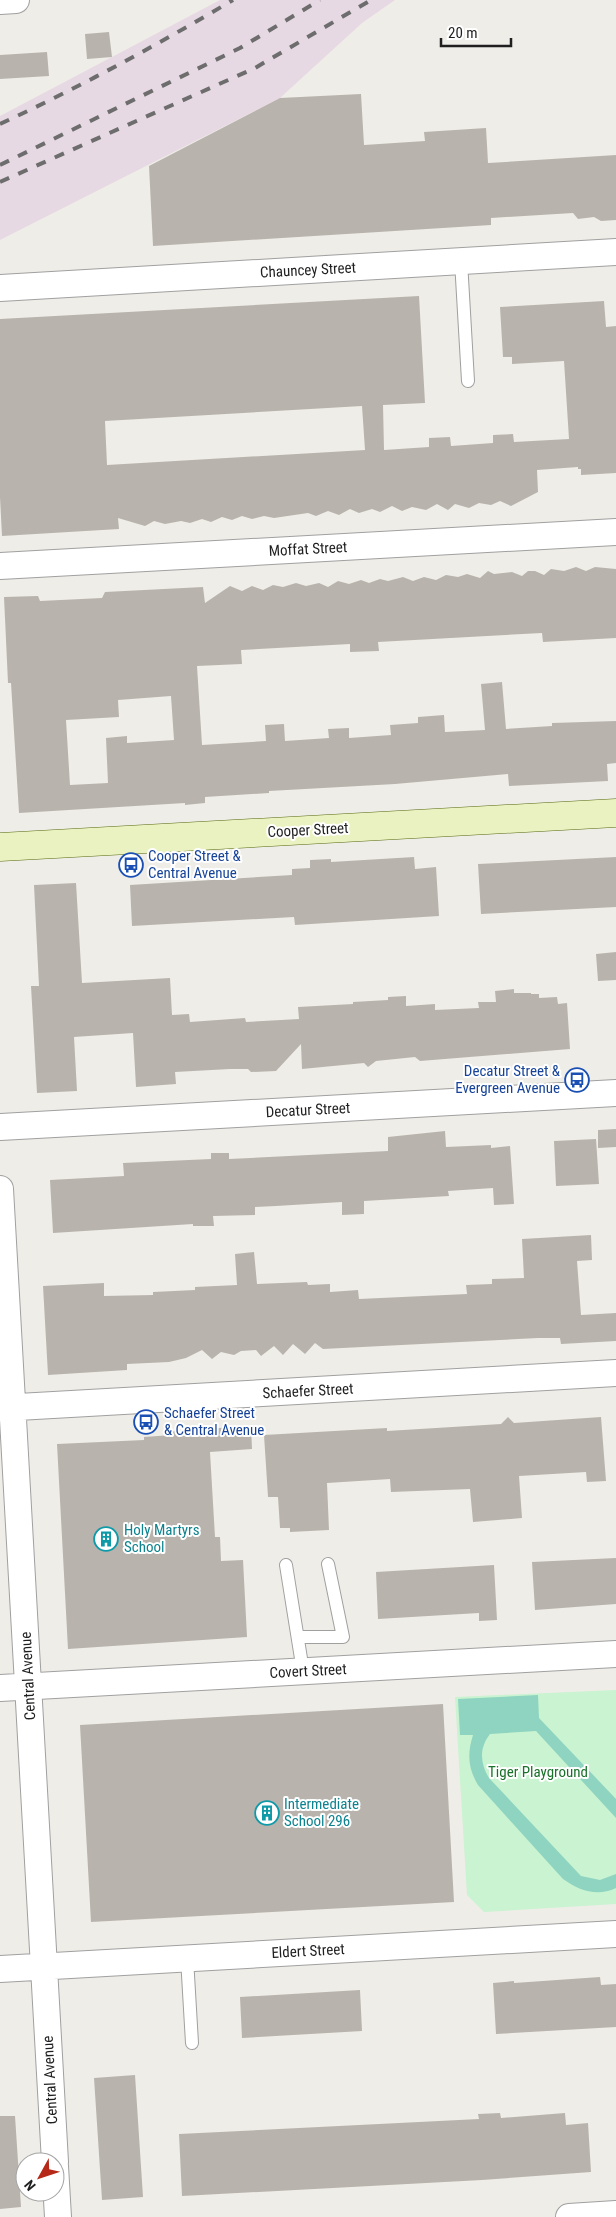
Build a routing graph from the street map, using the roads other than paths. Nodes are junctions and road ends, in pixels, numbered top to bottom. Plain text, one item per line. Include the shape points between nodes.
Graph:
1 (16, 0) edge
2 (0, 1) edge
3 (616, 252) edge
4 (462, 261) junction
5 (0, 288) edge
6 (468, 381) dead end
7 (616, 532) edge
8 (0, 566) edge
9 (616, 813) edge
10 (0, 847) edge
11 (616, 1093) edge
12 (0, 1127) edge
13 (0, 1189) edge
14 (616, 1373) edge
15 (6, 1408) edge
16 (328, 1564) dead end
17 (286, 1566) dead end
18 (298, 1637) junction
19 (616, 1654) edge
20 (304, 1671) junction
21 (29, 1687) junction
22 (0, 1688) edge
23 (616, 1934) edge
24 (187, 1958) junction
25 (44, 1966) junction
26 (0, 1969) edge
27 (192, 2043) dead end
28 (54, 2152) edge
29 (57, 2202) edge
30 (616, 2214) edge
31 (58, 2217) edge
32 (569, 2217) edge

1 - 2 street
3 - 4 street, Chauncey Street
4 - 5 street, Chauncey Street
4 - 6 lane
7 - 8 street, Moffat Street
9 - 10 main road, Cooper Street
11 - 12 street, Decatur Street
13 - 15 street, Central Avenue
14 - 15 street, Schaefer Street
15 - 21 street, Central Avenue
16 - 18 lane via 343,1637
17 - 18 lane
18 - 20 lane
19 - 20 street, Covert Street
20 - 21 street, Covert Street
21 - 22 street, Covert Street
21 - 25 street, Central Avenue
23 - 24 street, Eldert Street
24 - 25 street, Eldert Street
24 - 27 lane
25 - 26 street, Eldert Street
25 - 28 street, Central Avenue
29 - 31 street, Central Avenue
30 - 32 street

